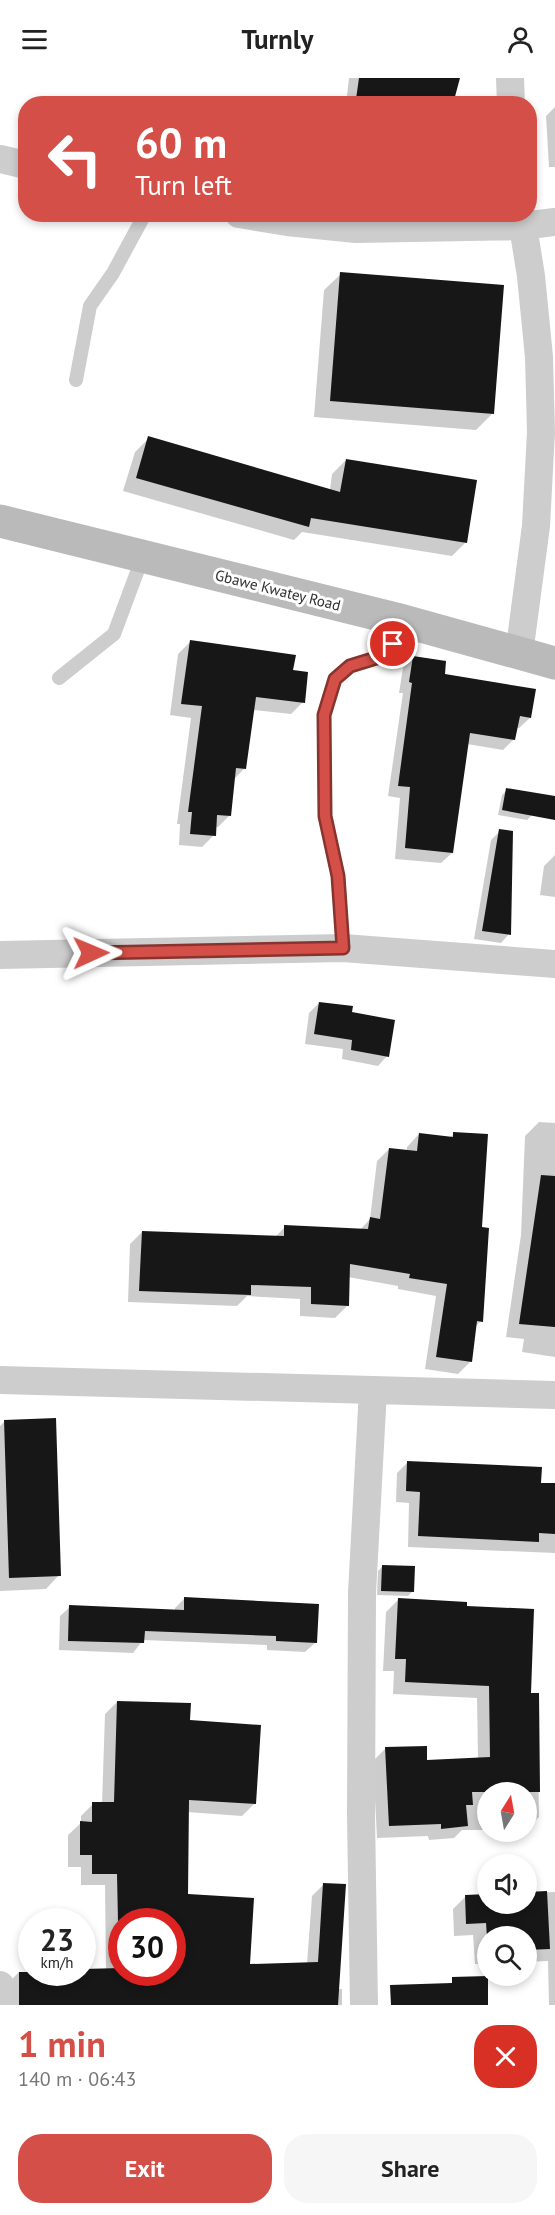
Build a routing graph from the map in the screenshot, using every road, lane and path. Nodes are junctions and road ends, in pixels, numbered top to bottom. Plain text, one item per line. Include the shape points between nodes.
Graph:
1 (510, 78) edge
2 (511, 96) edge
3 (0, 159) edge
4 (18, 163) edge
5 (537, 221) edge
6 (142, 222) edge
7 (287, 222) edge
8 (485, 222) edge
9 (522, 222) edge
10 (555, 222) edge
11 (76, 380) dead end
12 (0, 521) edge
13 (143, 556) junction
14 (396, 619) junction
15 (519, 654) junction
16 (555, 663) edge
17 (59, 678) dead end
18 (343, 948) junction
19 (0, 955) edge
20 (555, 964) edge
21 (0, 1380) edge
22 (373, 1390) junction
23 (555, 1395) edge
24 (0, 1985) edge
25 (1, 2005) edge
26 (364, 2005) edge

1 - 2 street
3 - 4 street
5 - 10 street
6 - 11 lane via 90,306
7 - 8 street via 356,229
9 - 15 street via 531,276 541,432 536,526
12 - 13 street, Gbawe Kwatey Road
13 - 14 street, Gbawe Kwatey Road
13 - 17 lane via 114,634
14 - 15 street, Gbawe Kwatey Road
14 - 18 lane via 389,654 350,666 335,679 324,715 325,816 338,876
15 - 16 street, Gbawe Kwatey Road
18 - 19 street
18 - 20 street
21 - 22 street
22 - 23 street
22 - 26 street via 362,1593
24 - 25 street

